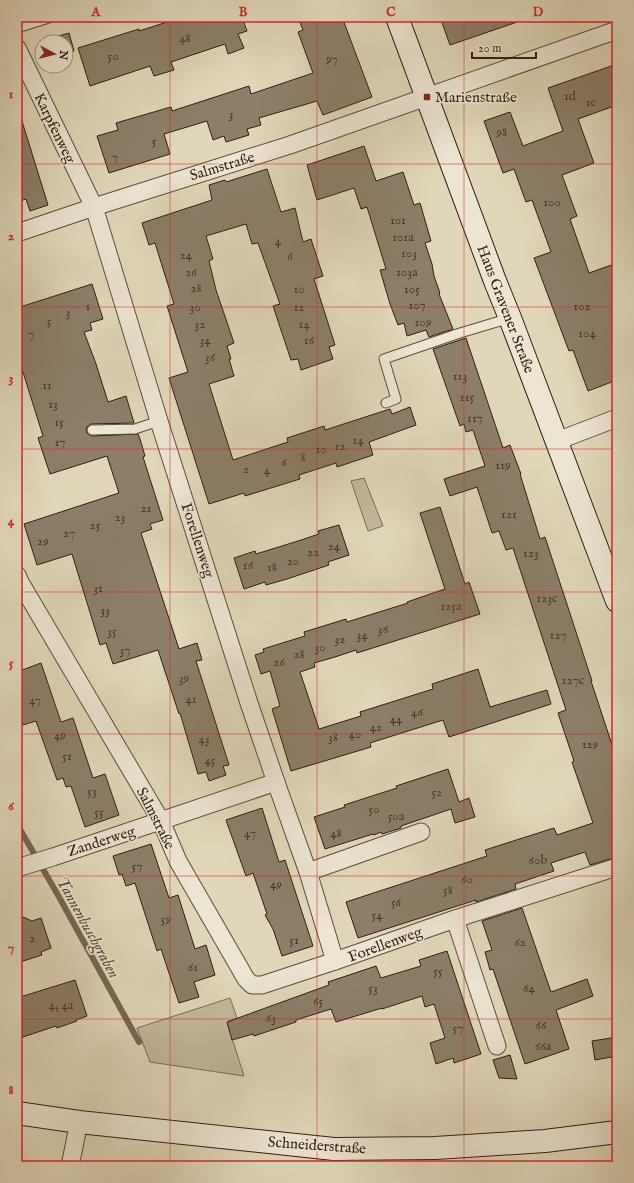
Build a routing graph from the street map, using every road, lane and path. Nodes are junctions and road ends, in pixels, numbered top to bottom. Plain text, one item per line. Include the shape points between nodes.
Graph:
1 (52, 17) edge
2 (397, 17) edge
3 (17, 28) edge
4 (617, 30) edge
5 (17, 48) edge
6 (427, 97) junction
7 (94, 207) junction
8 (17, 233) edge
9 (510, 318) junction
10 (386, 402) dead end
11 (617, 418) edge
12 (159, 421) junction
13 (92, 430) dead end
14 (557, 441) junction
15 (17, 576) edge
16 (617, 601) edge
17 (276, 782) junction
18 (161, 821) junction
19 (421, 832) dead end
20 (22, 866) edge
21 (617, 867) edge
22 (308, 872) junction
23 (455, 919) junction
24 (335, 961) junction
25 (497, 1046) dead end
26 (17, 1113) edge
27 (79, 1122) junction
28 (617, 1132) edge
29 (70, 1166) edge

1 - 3 lane
2 - 6 street, Haus Gravener Straße
4 - 6 street
5 - 7 street, Karpfenweg
6 - 7 street, Salmstraße via 290,145
6 - 9 street, Haus Gravener Straße
7 - 8 street, Salmstraße
7 - 12 street, Forellenweg
9 - 10 lane via 384,359 396,399
9 - 14 street, Haus Gravener Straße
11 - 14 street
12 - 13 lane via 135,429
12 - 17 street, Forellenweg
14 - 16 street, Haus Gravener Straße
15 - 18 street, Salmstraße
17 - 18 street, Zanderweg
17 - 22 street, Forellenweg
18 - 20 street, Zanderweg
18 - 24 street, Salmstraße via 178,861 252,985 262,985
19 - 22 street
21 - 23 street, Forellenweg
22 - 24 street, Forellenweg
23 - 24 street, Forellenweg
23 - 25 street
26 - 27 street, Schneiderstraße
27 - 28 street, Schneiderstraße via 334,1149 435,1148 546,1141
27 - 29 street

